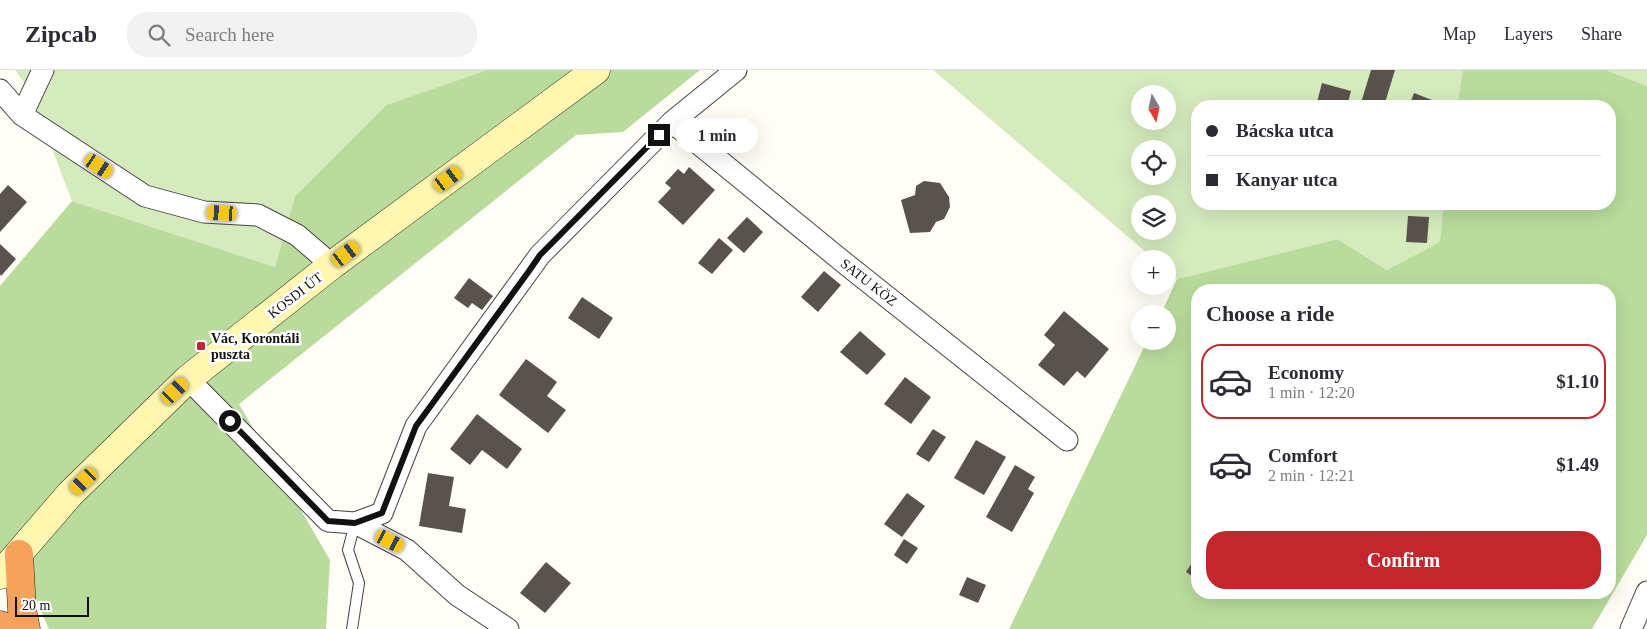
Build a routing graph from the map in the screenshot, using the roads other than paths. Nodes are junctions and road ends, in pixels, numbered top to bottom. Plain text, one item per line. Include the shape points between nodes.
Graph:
1 (43, 70) edge
2 (596, 70) edge
3 (736, 70) edge
4 (0, 90) edge
5 (22, 115) junction
6 (672, 122) junction
7 (332, 265) junction
8 (188, 378) junction
9 (1067, 440) dead end
10 (355, 523) junction
11 (19, 554) junction
12 (0, 575) edge
13 (1647, 592) edge
14 (0, 624) edge
15 (11, 629) edge
16 (26, 629) edge
17 (352, 629) edge
18 (508, 629) edge
19 (1631, 629) edge

1 - 5 street
2 - 7 street, KOSDI ÚT
3 - 6 street
4 - 5 street
5 - 7 street via 145,196 204,212 258,215 297,235
6 - 9 street, SATU KÖZ
6 - 10 street via 540,255 416,426 382,513
7 - 8 street, KOSDI ÚT
8 - 10 street via 328,521
8 - 11 street, KOSDI ÚT via 70,494
10 - 17 lane via 348,550 359,583
10 - 18 street via 407,550 457,595
11 - 12 street, KOSDI ÚT
11 - 16 highway
13 - 19 street
14 - 15 highway

